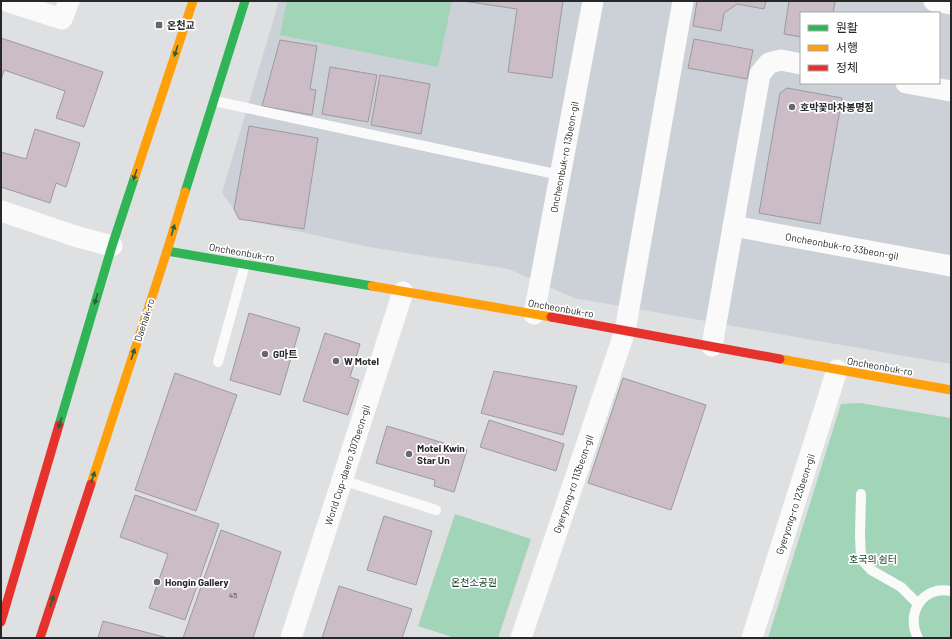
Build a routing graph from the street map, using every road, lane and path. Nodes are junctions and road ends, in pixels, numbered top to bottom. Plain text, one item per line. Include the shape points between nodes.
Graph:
1 (6, 1) edge
2 (68, 1) edge
3 (193, 1) edge
4 (245, 1) edge
5 (593, 1) edge
6 (683, 1) edge
7 (934, 1) edge
8 (951, 4) edge
9 (800, 64) edge
10 (912, 84) edge
11 (951, 91) edge
12 (214, 101) junction
13 (560, 175) junction
14 (1, 211) edge
15 (733, 226) junction
16 (112, 246) junction
17 (167, 251) junction
18 (245, 264) junction
19 (951, 266) edge
20 (403, 292) junction
21 (534, 314) junction
22 (625, 331) junction
23 (712, 346) junction
24 (218, 362) dead end
25 (837, 370) junction
26 (951, 390) edge
27 (342, 480) junction
28 (861, 494) dead end
29 (436, 510) dead end
30 (951, 591) edge
31 (918, 604) junction
32 (1, 622) edge
33 (40, 638) edge
34 (291, 638) edge
35 (521, 638) edge
36 (752, 638) edge
37 (918, 638) edge

1 - 2 street via 62,20
3 -> 16 street
4 - 12 street, Daehak-ro
5 - 13 street, Oncheonbuk-ro 13beon-gil
6 - 22 street, Gyeryong-ro 113beon-gil
7 - 8 street
9 - 15 street via 780,60 770,63 760,74
10 - 11 street
12 - 13 lane
17 -> 12 street, Daehak-ro
13 - 21 street, Oncheonbuk-ro 13beon-gil
14 - 16 street
15 - 19 street, Oncheonbuk-ro 33beon-gil
15 - 23 street
16 -> 32 street
17 - 18 street, Oncheonbuk-ro
33 -> 17 street, Daehak-ro
18 - 20 street, Oncheonbuk-ro
18 - 24 lane
20 - 21 street, Oncheonbuk-ro
20 - 27 street, World Cup-daero 307beon-gil
21 - 22 street, Oncheonbuk-ro
22 - 23 street, Oncheonbuk-ro
22 - 35 street, Gyeryong-ro 113beon-gil
23 - 25 street, Oncheonbuk-ro
25 - 26 street, Oncheonbuk-ro
25 - 36 street, Gyeryong-ro 123beon-gil
27 - 29 lane
27 - 34 street, World Cup-daero 307beon-gil
28 - 31 lane via 861,559 871,570 901,587
30 - 31 lane via 935,591 925,596
31 - 37 lane via 913,623

